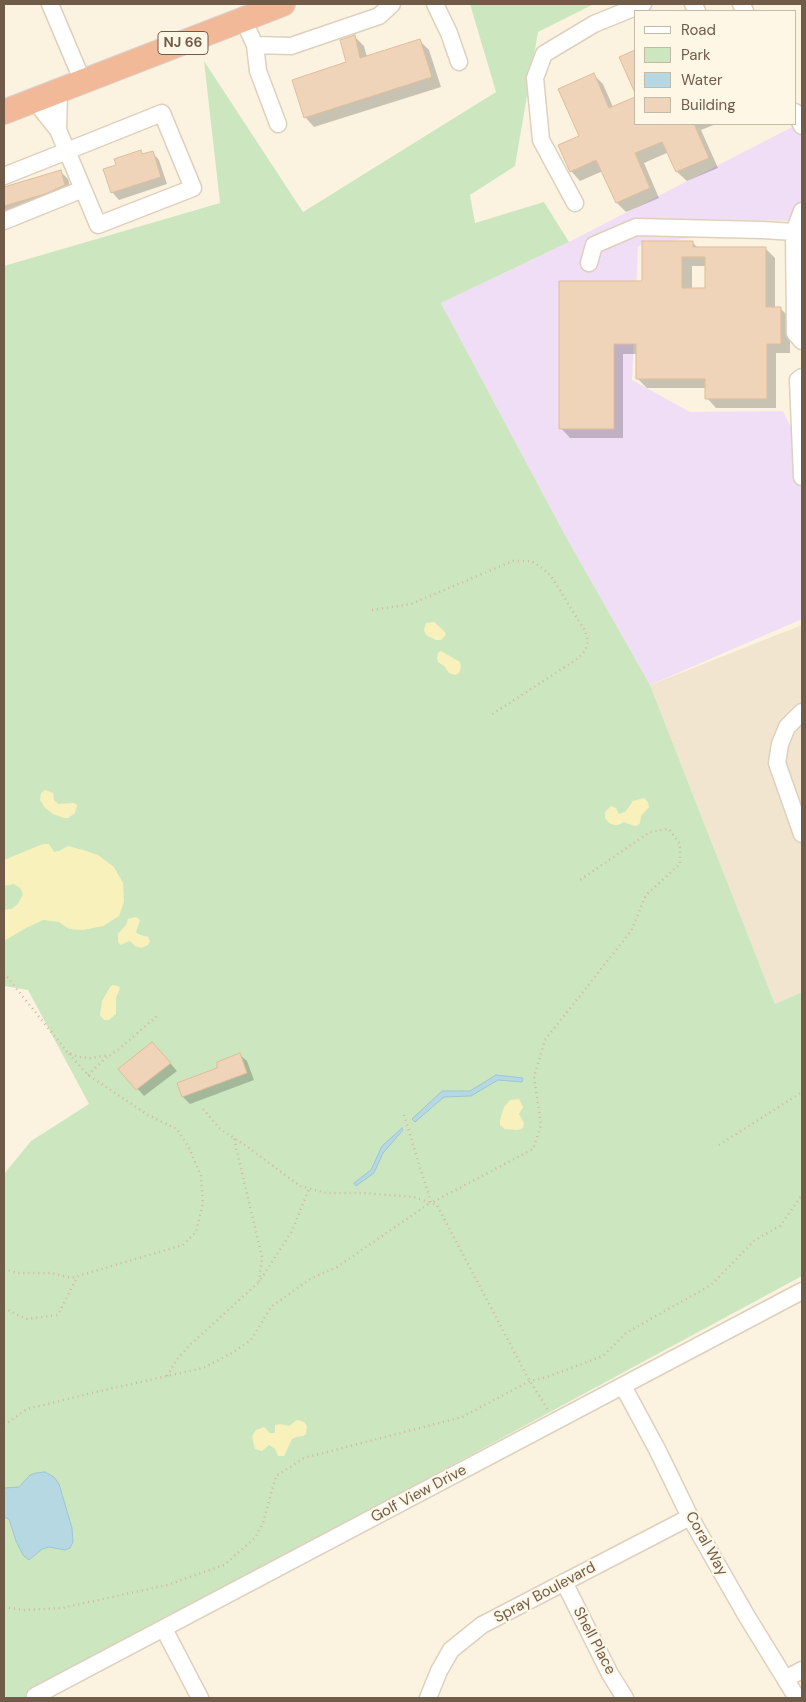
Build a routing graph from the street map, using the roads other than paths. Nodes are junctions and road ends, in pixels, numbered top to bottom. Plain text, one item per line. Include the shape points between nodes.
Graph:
1 (50, 4) edge
2 (284, 4) edge
3 (392, 4) edge
4 (435, 4) edge
5 (642, 4) edge
6 (243, 20) junction
7 (255, 45) junction
8 (459, 62) dead end
9 (83, 82) junction
10 (59, 91) junction
11 (35, 101) junction
12 (4, 112) edge
13 (796, 114) edge
14 (278, 124) dead end
15 (802, 126) edge
16 (58, 130) junction
17 (67, 151) junction
18 (4, 176) edge
19 (83, 189) junction
20 (575, 203) dead end
21 (802, 211) edge
22 (4, 221) edge
23 (794, 232) junction
24 (589, 263) dead end
25 (802, 341) edge
26 (802, 377) edge
27 (801, 416) edge
28 (802, 457) edge
29 (802, 477) edge
30 (802, 712) edge
31 (802, 834) edge
32 (802, 1291) edge
33 (624, 1386) junction
34 (690, 1517) junction
35 (564, 1582) junction
36 (164, 1629) junction
37 (802, 1670) edge
38 (785, 1679) junction
39 (35, 1696) dead end
40 (430, 1697) edge
41 (200, 1698) edge
42 (625, 1698) edge
43 (797, 1698) edge

1 - 9 street
2 - 6 highway, NJ 66
3 - 7 street via 379,16 291,46
4 - 8 street
5 - 20 street via 594,24 544,54 535,78 541,140
6 - 7 street
6 - 9 highway, NJ 66
7 - 14 street via 258,71
9 - 10 highway, NJ 66
10 - 11 highway, NJ 66
10 - 16 street
11 - 12 highway, NJ 66
11 - 16 street
13 - 15 street
16 - 17 street
17 - 18 street
17 - 19 street
17 - 19 street via 162,113 193,188 98,225
19 - 22 street
21 - 23 street
23 - 24 street via 636,227 594,245
23 - 25 street via 795,333
26 - 27 street via 798,380
27 - 28 street
28 - 29 street
30 - 31 street via 787,727 777,763
32 - 33 street, Golf View Drive
33 - 34 street, Coral Way
33 - 36 street, Golf View Drive
34 - 35 street, Spray Boulevard
34 - 38 street, Coral Way
35 - 40 street, Spray Boulevard via 482,1625 460,1641 439,1671
35 - 42 street, Shell Place
36 - 39 street, Golf View Drive
36 - 41 street
37 - 38 street
38 - 43 street, Coral Way

